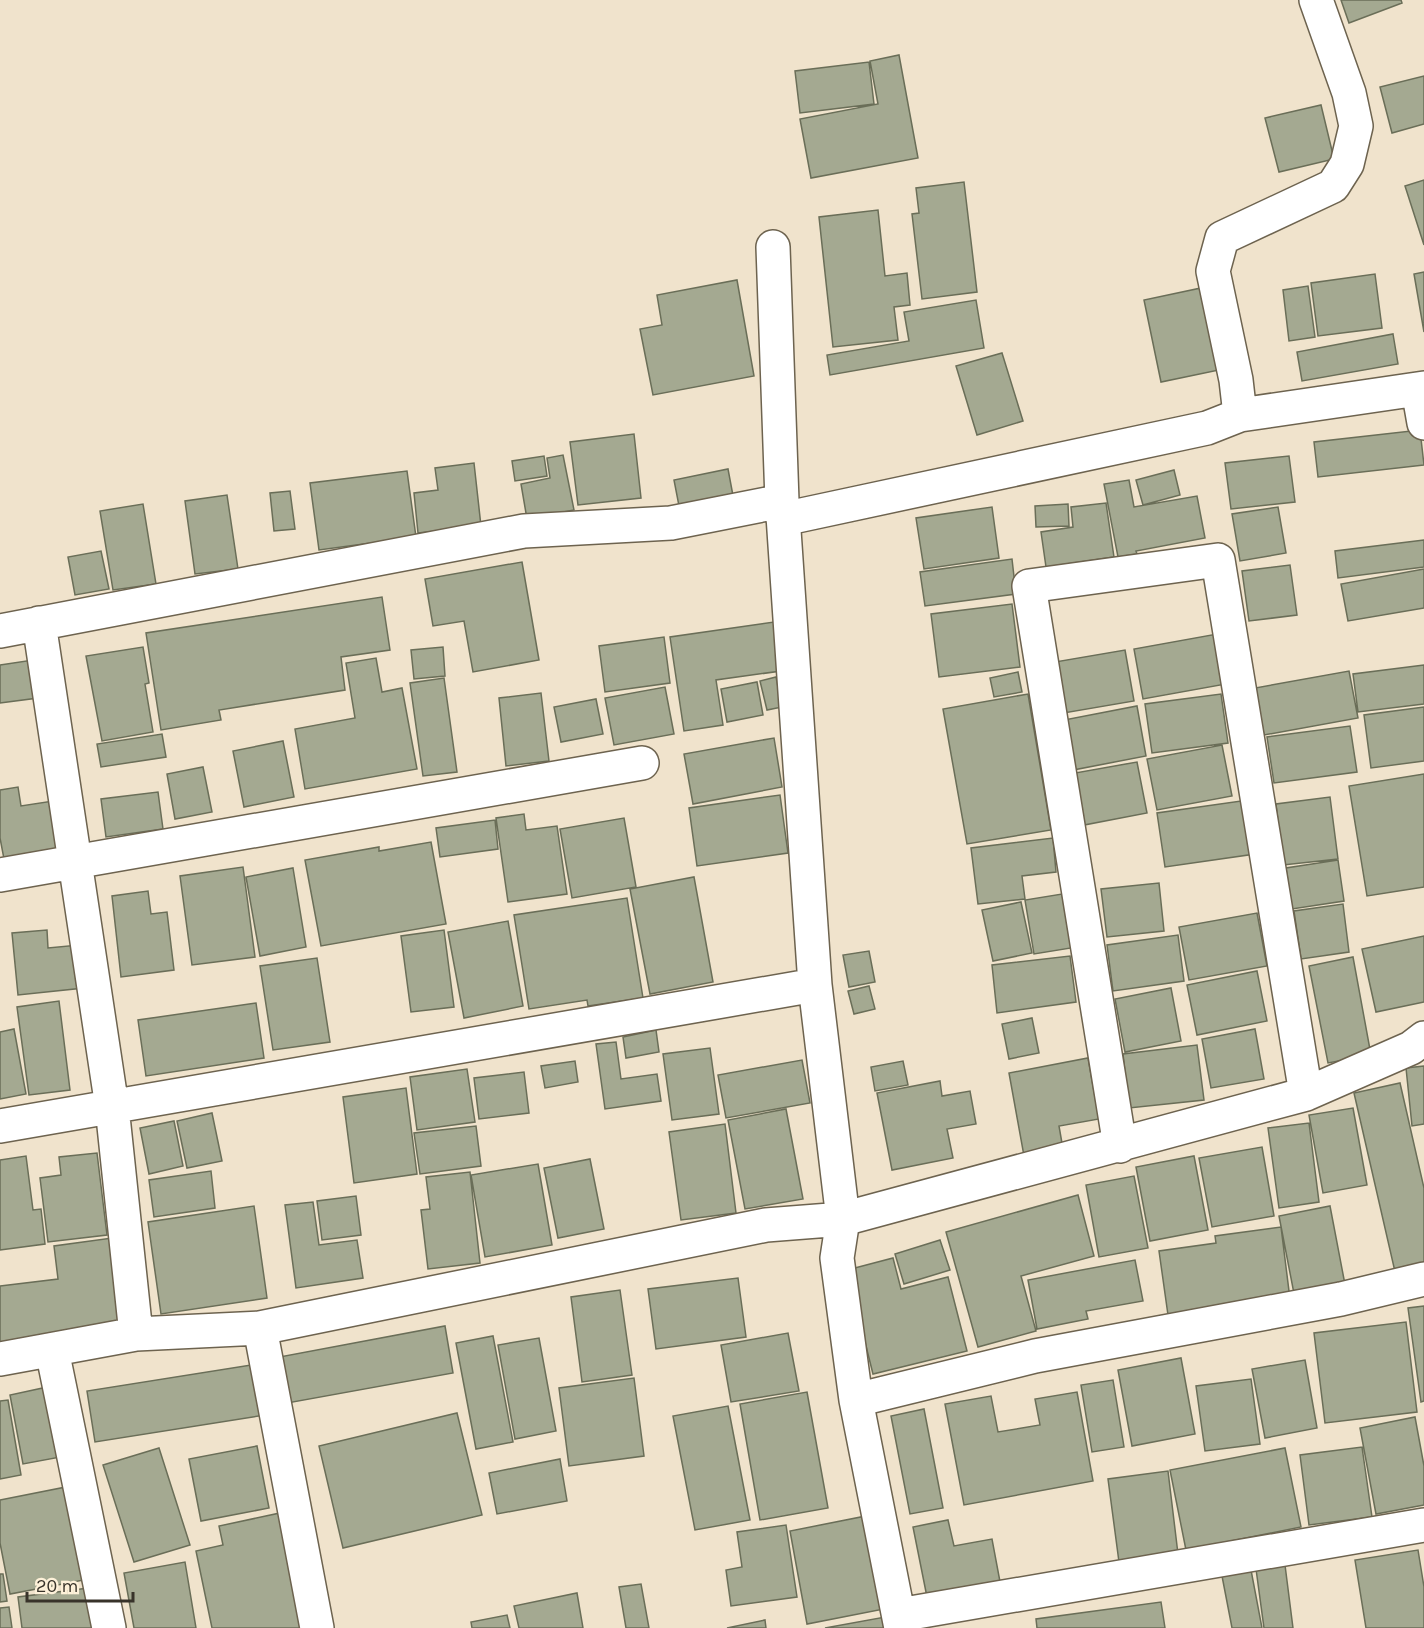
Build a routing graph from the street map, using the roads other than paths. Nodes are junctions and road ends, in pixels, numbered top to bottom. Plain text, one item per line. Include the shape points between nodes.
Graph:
1 (1316, 0) edge
2 (772, 247) dead end
3 (1421, 388) edge
4 (1240, 415) junction
5 (1424, 423) edge
6 (783, 510) junction
7 (39, 623) junction
8 (0, 631) edge
9 (642, 762) dead end
10 (73, 861) junction
11 (0, 874) edge
12 (815, 985) junction
13 (1424, 1038) edge
14 (1306, 1094) junction
15 (112, 1107) junction
16 (0, 1126) edge
17 (1120, 1146) junction
18 (843, 1220) junction
19 (1424, 1279) edge
20 (260, 1328) junction
21 (136, 1334) junction
22 (52, 1350) junction
23 (0, 1359) edge
24 (856, 1400) junction
25 (1424, 1525) edge
26 (899, 1622) edge
27 (109, 1628) edge
28 (317, 1628) edge

1 - 4 street via 1349,93 1356,126 1347,165 1333,186 1222,238 1214,271
2 - 6 street
3 - 4 street
3 - 5 street
4 - 6 street via 1207,428
6 - 7 street via 671,523 524,531
6 - 12 street
7 - 8 street
7 - 10 street
9 - 10 street
10 - 11 street
10 - 15 street
12 - 15 street
12 - 18 street
13 - 14 street via 1411,1048
14 - 17 street
14 - 17 street via 1218,561 1029,586
15 - 16 street
15 - 21 street
17 - 18 street
18 - 20 street via 766,1225
18 - 24 street via 837,1258
19 - 24 street via 1341,1299 1035,1356
20 - 21 street
20 - 28 street
21 - 22 street
22 - 23 street
22 - 27 street
24 - 26 street
25 - 26 street

